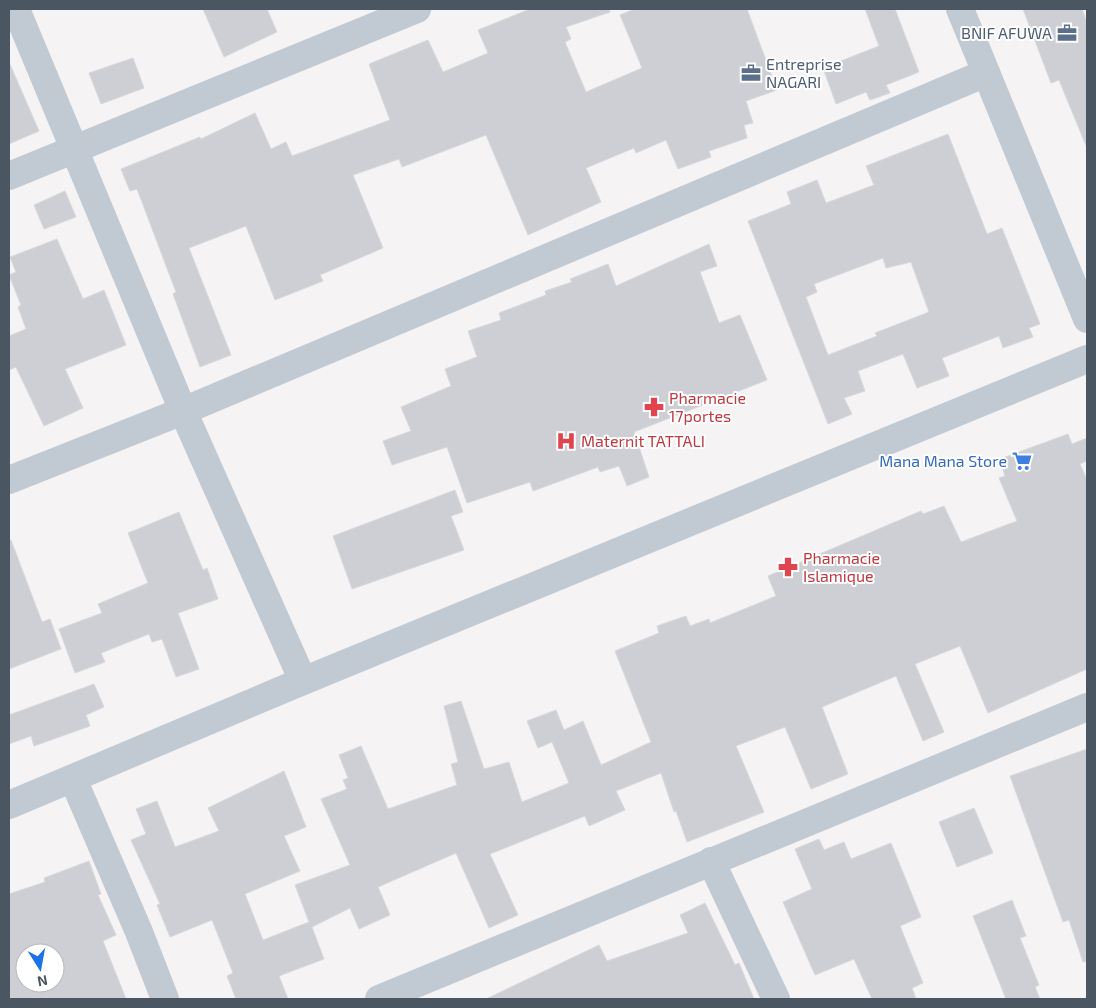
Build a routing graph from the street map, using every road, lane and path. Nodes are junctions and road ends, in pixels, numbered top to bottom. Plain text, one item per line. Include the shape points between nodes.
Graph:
1 (16, 9) edge
2 (417, 9) edge
3 (960, 9) edge
4 (986, 73) junction
5 (73, 150) junction
6 (9, 176) edge
7 (1087, 319) edge
8 (1087, 359) edge
9 (183, 411) junction
10 (9, 480) edge
11 (303, 681) junction
12 (1087, 707) edge
13 (74, 779) junction
14 (9, 806) edge
15 (711, 861) junction
16 (165, 999) edge
17 (379, 999) edge
18 (776, 999) edge

1 - 5 street
2 - 5 street
3 - 4 street
4 - 7 street
4 - 9 street
5 - 6 street
5 - 9 street
8 - 11 street
9 - 10 street
9 - 11 street
11 - 13 street
12 - 15 street
13 - 14 street
13 - 16 street
15 - 17 street
15 - 18 street

